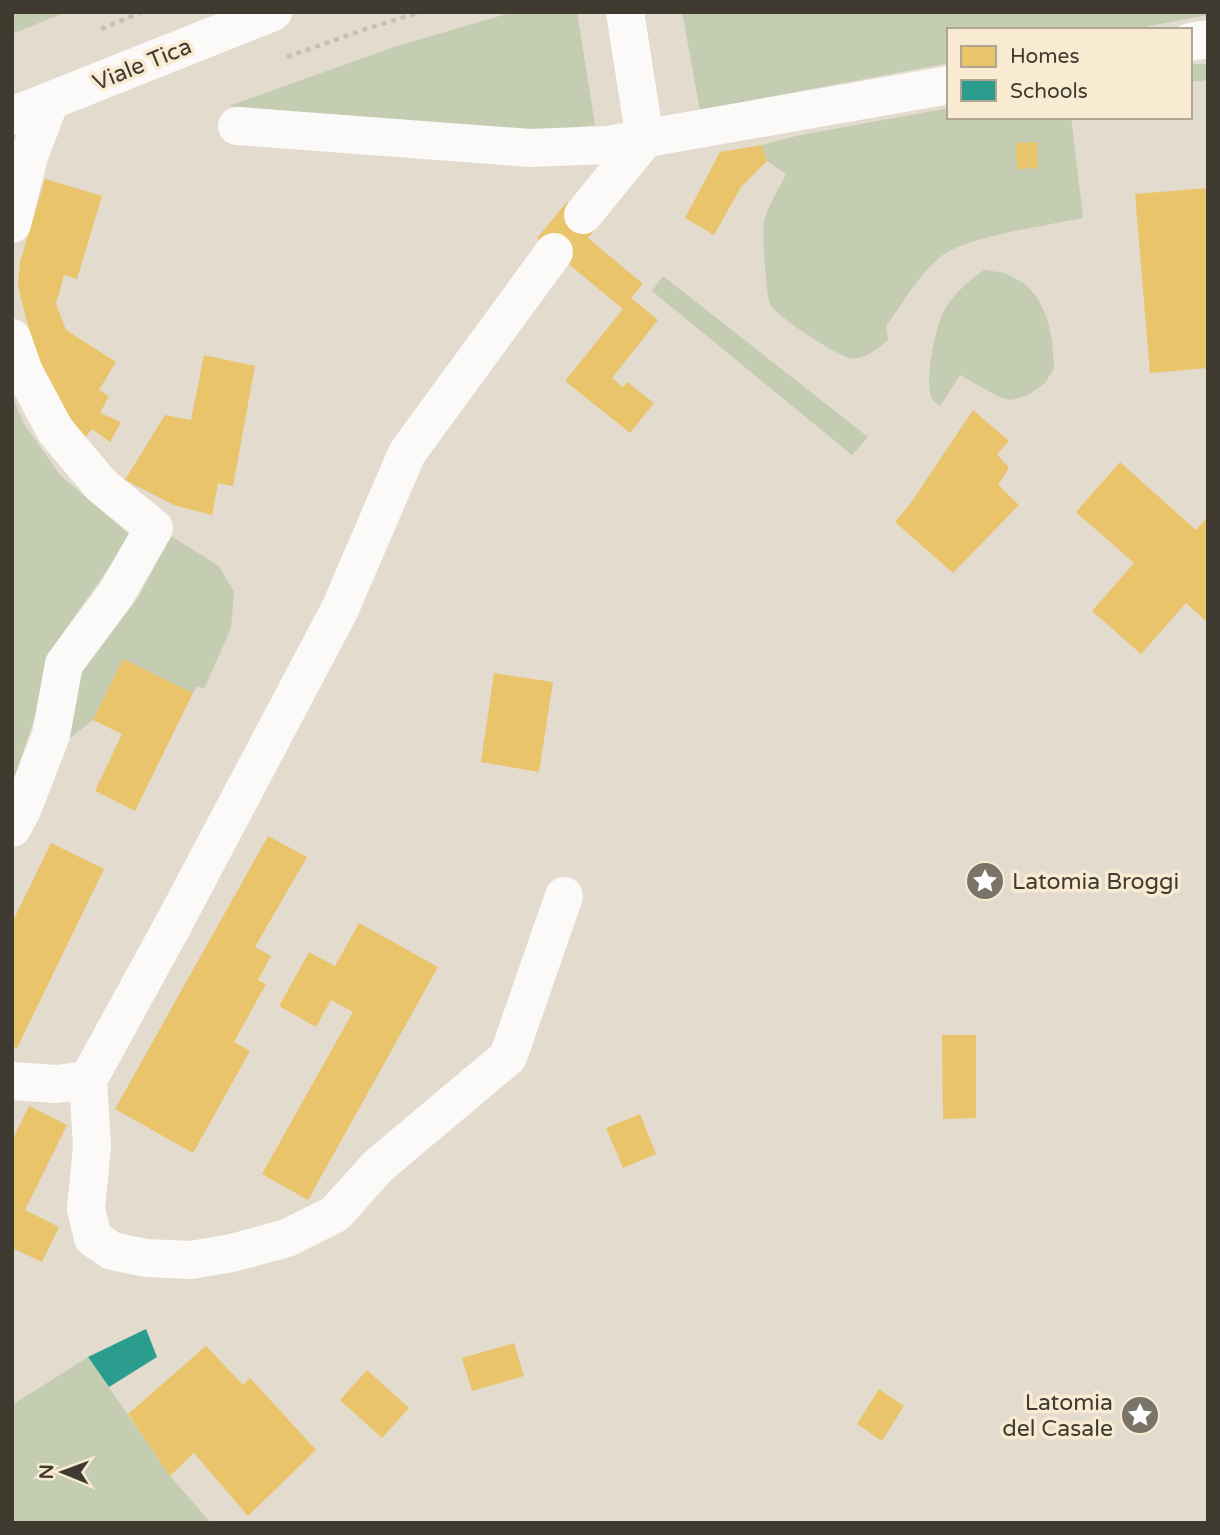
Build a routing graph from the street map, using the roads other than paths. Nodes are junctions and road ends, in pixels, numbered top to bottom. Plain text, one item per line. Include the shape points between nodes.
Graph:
1 (273, 12) edge
2 (625, 12) edge
3 (947, 85) edge
4 (50, 101) junction
5 (12, 116) edge
6 (237, 126) dead end
7 (645, 139) junction
8 (583, 215) dead end
9 (12, 224) edge
10 (554, 252) dead end
11 (12, 338) edge
12 (12, 828) edge
13 (564, 896) dead end
14 (88, 1080) junction
15 (12, 1081) edge

1 - 4 street, Viale Tica
2 - 7 street
3 - 7 street
4 - 5 street, Viale Tica
4 - 9 street via 29,156
6 - 7 street via 530,148
7 - 8 street
10 - 14 street via 407,453 340,609
11 - 12 street via 24,372 55,430 101,485 154,528 116,594 64,664 51,735
13 - 14 street via 508,1057 378,1166 335,1214 287,1238 191,1260 112,1251 93,1238 86,1209 92,1146
14 - 15 street via 56,1084

